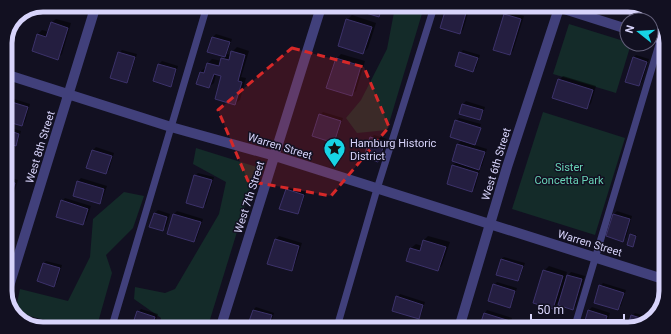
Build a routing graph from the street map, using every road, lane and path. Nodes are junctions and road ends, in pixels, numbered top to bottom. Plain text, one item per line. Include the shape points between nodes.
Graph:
1 (94, 12) edge
2 (205, 12) edge
3 (319, 12) edge
4 (433, 12) edge
5 (559, 12) edge
6 (573, 12) edge
7 (619, 26) edge
8 (659, 41) edge
9 (12, 76) edge
10 (69, 94) junction
11 (171, 127) junction
12 (274, 156) junction
13 (377, 189) junction
14 (489, 225) junction
15 (595, 257) junction
16 (12, 277) edge
17 (659, 278) edge
18 (113, 322) edge
19 (222, 322) edge
20 (338, 322) edge
21 (461, 322) edge
22 (576, 322) edge

1 - 10 street, West 8th Street
2 - 11 lane
3 - 12 street, West 7th Street
4 - 13 lane
5 - 14 street, West 6th Street
6 - 7 street
8 - 15 lane
9 - 10 street, Warren Street
10 - 11 street, Warren Street
10 - 16 street, West 8th Street
11 - 12 street, Warren Street
11 - 18 lane
12 - 13 street, Warren Street
12 - 19 street, West 7th Street
13 - 14 street, Warren Street
13 - 20 lane
14 - 15 street, Warren Street
14 - 21 street, West 6th Street
15 - 17 street, Warren Street
15 - 22 lane

